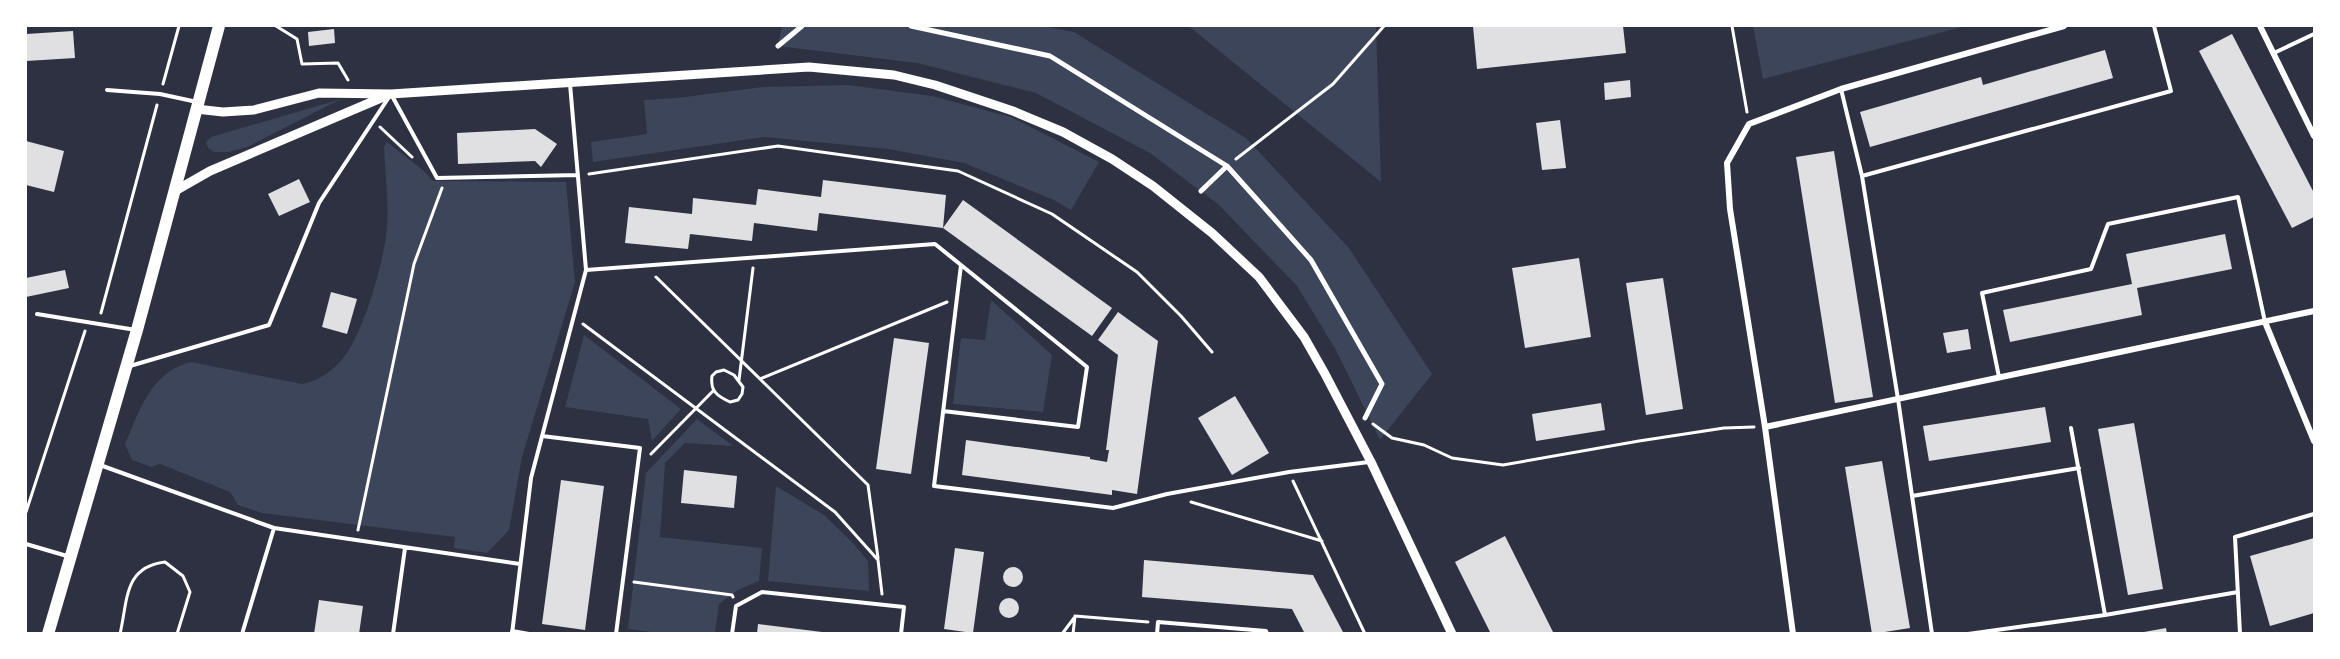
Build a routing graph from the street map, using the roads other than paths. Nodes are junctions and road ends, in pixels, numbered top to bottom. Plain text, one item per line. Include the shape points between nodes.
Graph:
1 (219, 26) edge
2 (802, 26) edge
3 (911, 26) edge
4 (2064, 26) edge
5 (2154, 26) edge
6 (2260, 26) edge
7 (2314, 34) edge
8 (778, 46) dead end
9 (2274, 53) junction
10 (569, 83) junction
11 (1841, 89) junction
12 (107, 90) dead end
13 (391, 94) junction
14 (197, 106) junction
15 (2314, 136) edge
16 (1227, 166) junction
17 (578, 175) junction
18 (1862, 176) junction
19 (175, 191) junction
20 (1201, 191) dead end
21 (961, 265) junction
22 (586, 270) junction
23 (2314, 311) edge
24 (37, 314) dead end
25 (2265, 322) junction
26 (137, 330) junction
27 (126, 367) junction
28 (1999, 377) junction
29 (1898, 399) junction
30 (943, 411) junction
31 (1365, 418) road end
32 (1765, 427) junction
33 (2071, 428) dead end
34 (542, 436) junction
35 (2314, 441) edge
36 (1371, 462) junction
37 (98, 464) junction
38 (2079, 468) junction
39 (1912, 496) junction
40 (2314, 514) edge
41 (274, 528) junction
42 (26, 544) edge
43 (405, 548) junction
44 (70, 557) junction
45 (520, 564) junction
46 (2238, 592) junction
47 (2105, 615) junction
48 (512, 632) edge
49 (48, 633) edge
50 (242, 633) edge
51 (393, 633) edge
52 (529, 633) edge
53 (616, 633) edge
54 (732, 633) edge
55 (901, 633) edge
56 (1157, 633) edge
57 (1267, 633) edge
58 (1452, 633) edge
59 (1793, 633) edge
60 (1932, 633) edge
61 (1968, 633) edge
62 (2240, 633) edge

1 - 14 main road
2 - 8 street
3 - 16 street via 1050,56
4 - 11 street
5 - 18 lane via 2171,91
6 - 9 street
7 - 9 lane
9 - 15 street
10 - 13 street
10 - 17 lane
10 - 36 street via 783,68 855,71 936,85 1063,132 1153,186 1259,277 1304,337
11 - 18 lane
11 - 32 street via 1749,124 1727,163 1730,209
12 - 14 lane via 160,94
13 - 14 street via 319,93 254,110 223,112
13 - 17 lane via 437,178
13 - 19 street via 210,171
13 - 27 lane via 319,203 269,325
14 - 19 main road
16 - 20 street
16 - 31 street via 1311,260 1382,384
17 - 22 lane
18 - 29 lane
19 - 26 main road
21 - 22 lane via 935,243
21 - 30 lane
21 - 30 lane via 1087,367 1078,427
22 - 34 lane
23 - 25 street
24 - 26 lane
25 - 28 street
25 - 28 lane via 2238,197 2211,202 2108,224 2091,269 1982,293
25 - 35 street
26 - 27 main road
27 - 37 main road
28 - 29 street
29 - 32 street
29 - 39 lane
30 - 36 lane via 934,486 1113,508 1289,472
32 - 59 street
33 - 38 lane
34 - 45 lane via 531,478
34 - 53 lane via 640,448
36 - 58 street
37 - 41 lane
37 - 44 main road
38 - 39 lane
38 - 47 lane
39 - 60 lane
40 - 46 lane via 2235,537
41 - 43 lane
41 - 50 lane
42 - 44 lane
43 - 45 lane
43 - 51 lane
44 - 49 main road
45 - 48 lane
46 - 47 lane
46 - 62 lane
47 - 61 lane
48 - 52 lane
54 - 55 lane via 736,606 762,592 904,607
56 - 57 lane via 1158,622

